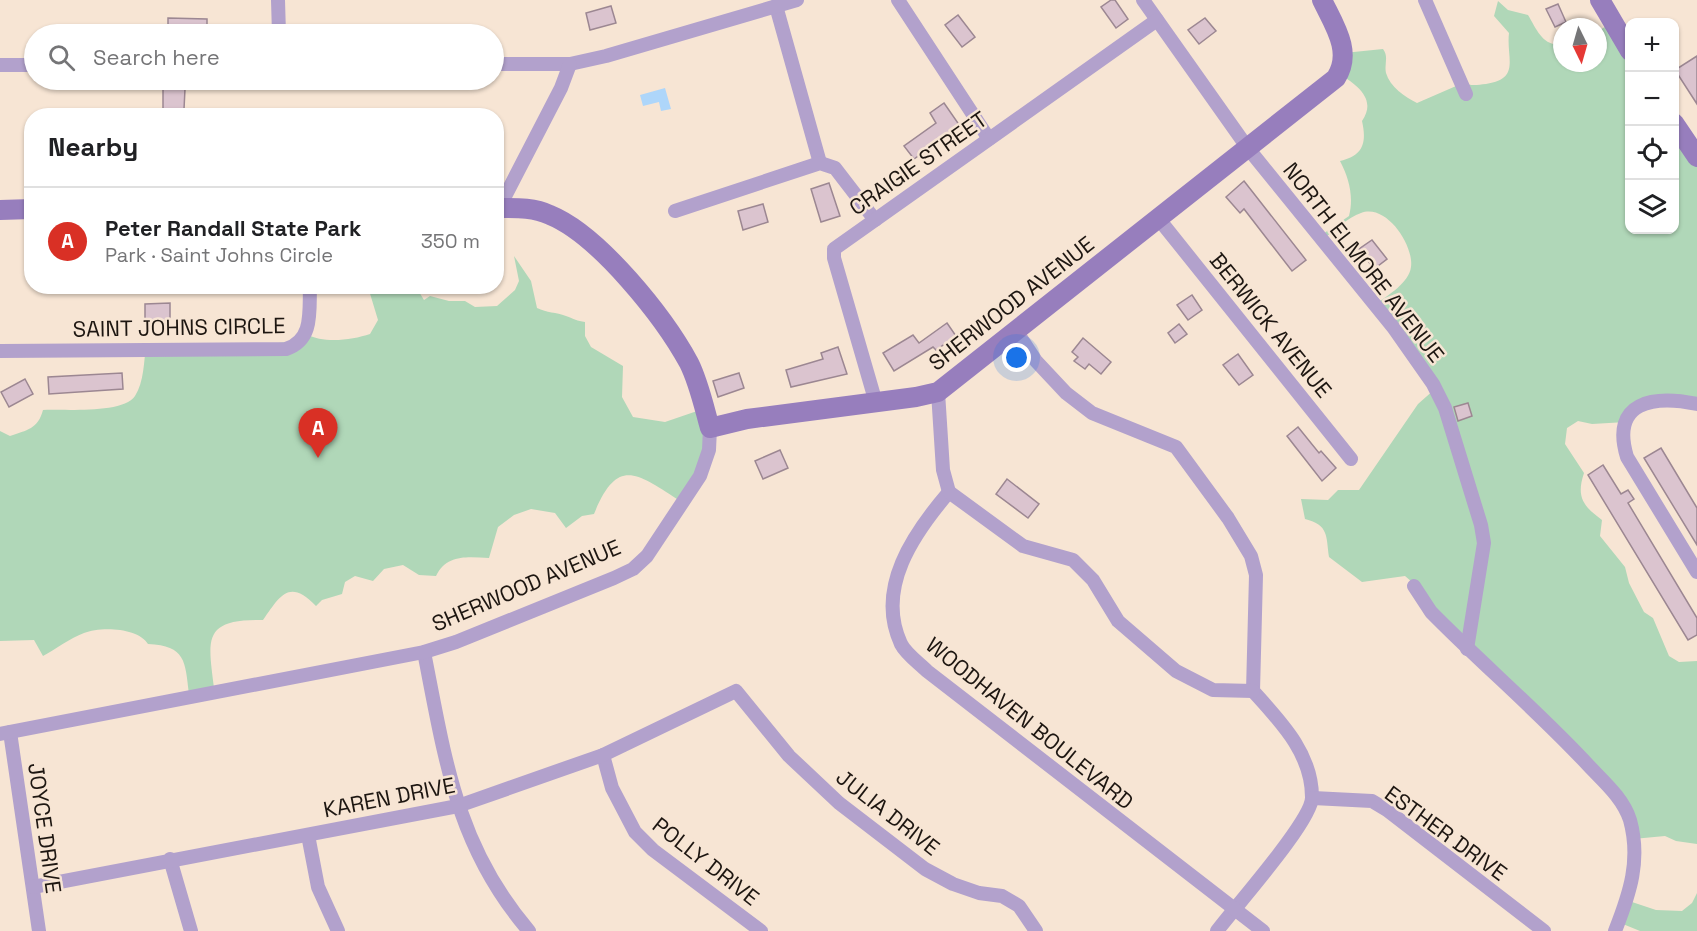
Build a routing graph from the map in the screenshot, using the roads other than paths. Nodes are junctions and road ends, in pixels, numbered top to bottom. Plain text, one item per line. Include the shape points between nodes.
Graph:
1 (278, 0) edge
2 (797, 0) edge
3 (898, 0) edge
4 (1143, 0) edge
5 (1322, 0) edge
6 (1425, 0) edge
7 (1600, 0) edge
8 (780, 3) edge
9 (1157, 20) junction
10 (279, 24) edge
11 (1625, 44) edge
12 (504, 64) edge
13 (570, 64) junction
14 (24, 65) edge
15 (0, 66) edge
16 (1466, 94) dead end
17 (1676, 126) edge
18 (989, 139) junction
19 (1247, 147) junction
20 (1697, 157) edge
21 (820, 163) junction
22 (504, 197) edge
23 (504, 208) edge
24 (24, 209) edge
25 (0, 210) edge
26 (675, 211) dead end
27 (1158, 218) junction
28 (875, 220) junction
29 (308, 294) edge
30 (1015, 329) junction
31 (0, 351) edge
32 (938, 392) junction
33 (876, 403) junction
34 (1697, 405) edge
35 (710, 428) junction
36 (1351, 459) dead end
37 (949, 492) junction
38 (1697, 572) edge
39 (1414, 586) dead end
40 (1467, 649) junction
41 (424, 652) junction
42 (736, 691) joint
43 (1253, 691) junction
44 (5, 733) edge
45 (603, 755) junction
46 (1313, 798) junction
47 (458, 806) junction
48 (308, 835) junction
49 (170, 859) junction
50 (33, 887) junction
51 (1234, 909) junction
52 (39, 931) edge
53 (191, 931) edge
54 (338, 931) edge
55 (529, 931) edge
56 (761, 931) edge
57 (1036, 931) edge
58 (1217, 931) edge
59 (1263, 931) edge
60 (1544, 931) edge
61 (1615, 931) edge

1 - 10 street
2 - 8 street
3 - 18 street
4 - 9 street, NORTH ELMORE AVENUE
5 - 19 street, SHERWOOD AVENUE via 1341,42 1343,67 1336,78
6 - 16 street
7 - 11 street
8 - 13 street
8 - 21 street
9 - 18 street, CRAIGIE STREET
9 - 19 street, NORTH ELMORE AVENUE
12 - 13 street
13 - 22 street
14 - 15 street
17 - 20 street
18 - 28 street, CRAIGIE STREET
19 - 27 street, SHERWOOD AVENUE
19 - 40 street, NORTH ELMORE AVENUE via 1393,327 1445,408 1484,543
21 - 26 street
21 - 28 street via 835,168
23 - 35 street via 538,211 567,223 633,283 690,365
24 - 25 street
27 - 30 street, SHERWOOD AVENUE
27 - 36 street, BERWICK AVENUE
28 - 33 street, CRAIGIE STREET via 839,244 834,249 834,258
29 - 31 street, SAINT JOHNS CIRCLE via 306,333 296,346 286,349
30 - 32 street, SHERWOOD AVENUE
30 - 43 street via 1036,361 1092,414 1176,447 1228,518 1251,556 1256,575
32 - 33 street, SHERWOOD AVENUE
32 - 37 street via 943,470
33 - 35 street, SHERWOOD AVENUE via 747,419
34 - 38 street via 1644,403 1633,411 1621,438 1627,457
35 - 41 street, SHERWOOD AVENUE via 709,450 700,476 647,556 633,568 477,634
37 - 43 street via 1023,546 1073,560 1093,580 1118,621 1176,671 1213,690
37 - 51 street, WOODHAVEN BOULEVARD via 911,540 901,564 894,593 895,624 902,646 927,671
39 - 40 street via 1431,612
40 - 61 street via 1621,800 1636,858 1631,891
41 - 44 street, SHERWOOD AVENUE
41 - 47 street
42 - 45 street, KAREN DRIVE
42 - 57 street, JULIA DRIVE via 789,756 839,803 925,869 953,884 1002,896 1018,906
43 - 46 street via 1288,730 1301,752
44 - 50 street, JOYCE DRIVE
45 - 47 street, KAREN DRIVE
45 - 56 street, POLLY DRIVE via 612,788 635,832 653,850
46 - 51 street via 1301,823
46 - 60 street, ESTHER DRIVE via 1372,801
47 - 48 street, KAREN DRIVE
47 - 55 street via 476,850 509,908
48 - 49 street, KAREN DRIVE
48 - 54 street via 318,886
49 - 50 street, KAREN DRIVE
49 - 53 street
50 - 52 street, JOYCE DRIVE
51 - 58 street
51 - 59 street, WOODHAVEN BOULEVARD

